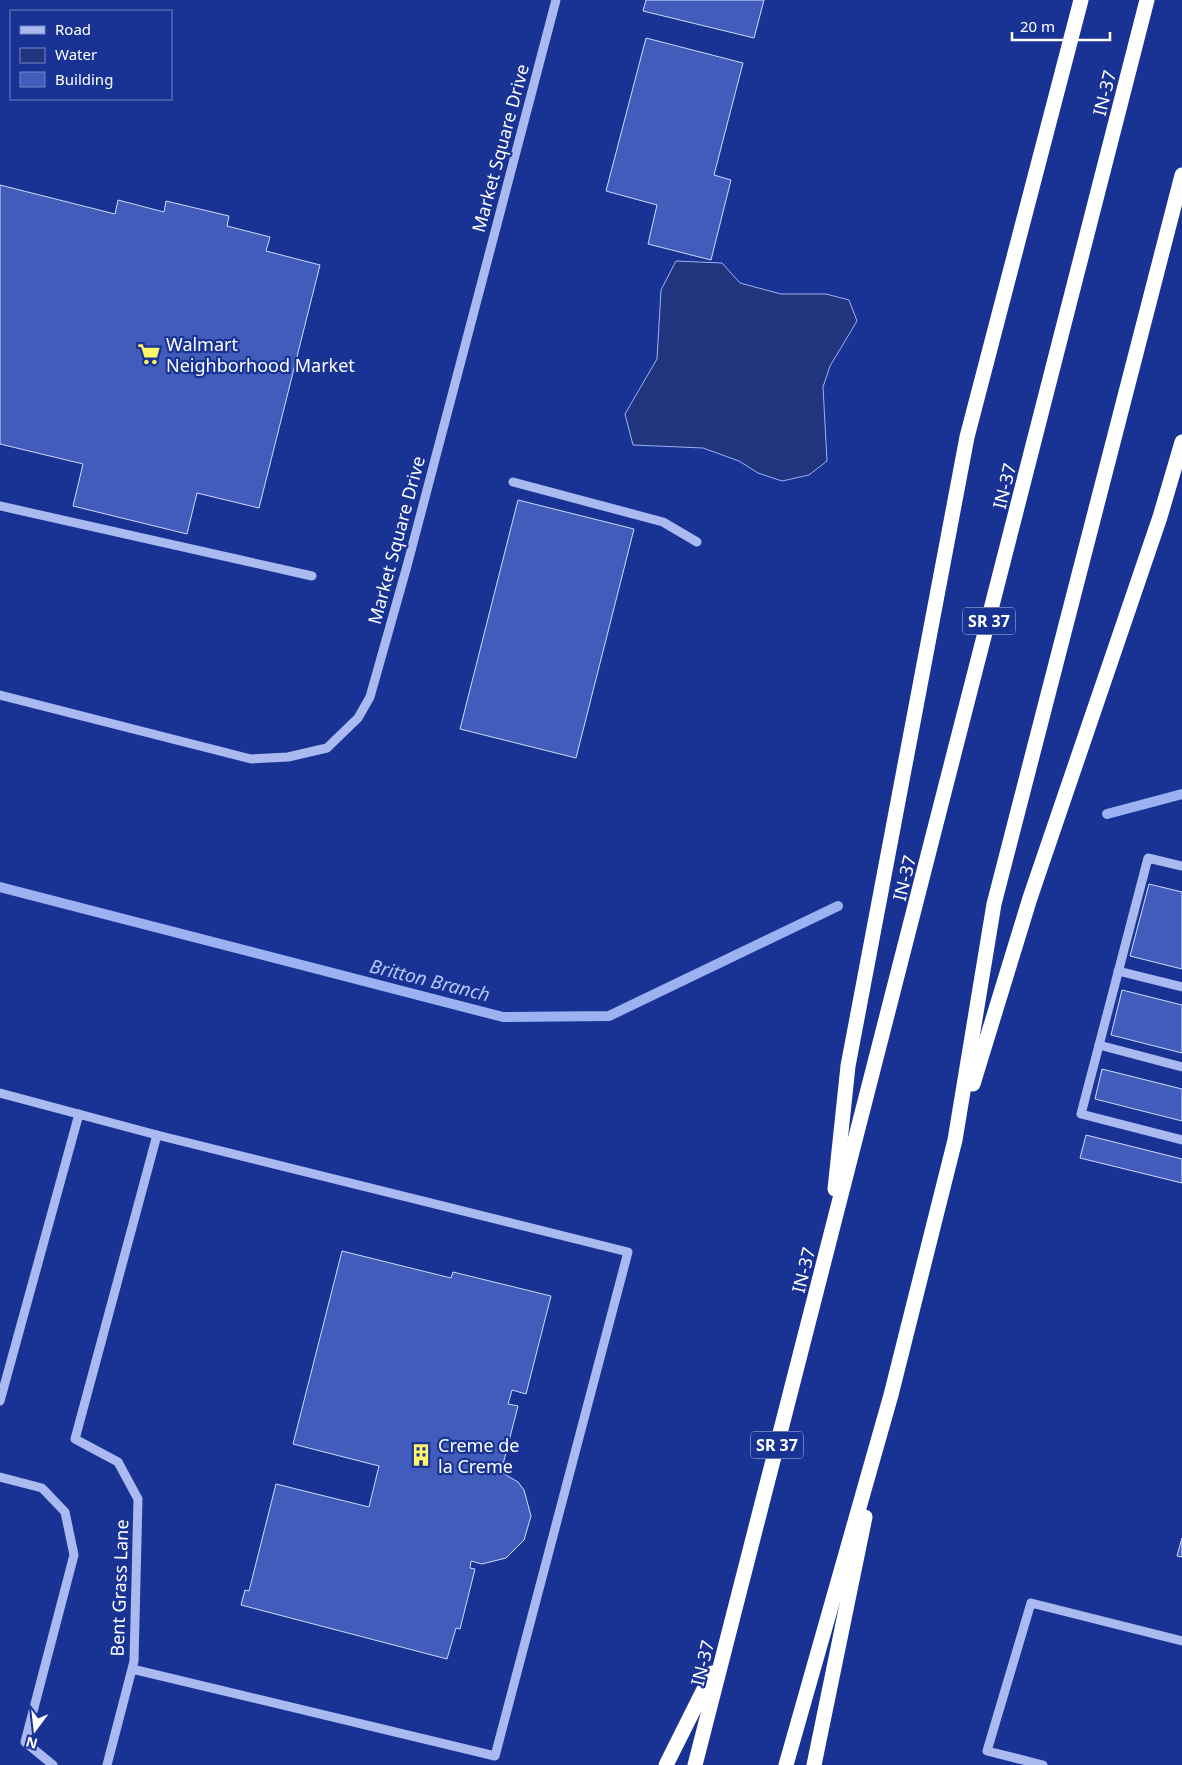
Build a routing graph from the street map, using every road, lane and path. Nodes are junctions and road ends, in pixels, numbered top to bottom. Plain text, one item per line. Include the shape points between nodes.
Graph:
1 (556, 0) edge
2 (1081, 0) edge
3 (1147, 0) edge
4 (1182, 175) edge
5 (1182, 442) edge
6 (514, 482) dead end
7 (0, 506) edge
8 (697, 542) dead end
9 (312, 576) dead end
10 (0, 695) edge
11 (1182, 866) edge
12 (1118, 971) junction
13 (1182, 986) edge
14 (1098, 1045) junction
15 (1182, 1066) edge
16 (0, 1093) edge
17 (79, 1114) junction
18 (157, 1135) junction
19 (955, 1140) junction
20 (1182, 1140) edge
21 (829, 1242) junction
22 (890, 1395) junction
23 (0, 1402) edge
24 (0, 1477) edge
25 (1182, 1641) edge
26 (725, 1647) junction
27 (132, 1669) junction
28 (53, 1765) edge
29 (107, 1765) edge
30 (666, 1765) edge
31 (695, 1765) edge
32 (786, 1765) edge
33 (814, 1765) edge
34 (1044, 1765) edge

1 - 10 street, Market Square Drive via 407,566 370,697 358,718 327,748 288,758 252,759
2 - 21 highway via 967,437 848,1066
3 - 21 highway, IN-37 / SR 37
4 - 19 highway via 994,904
5 - 19 highway via 1160,517 1030,898
6 - 8 street via 663,522
7 - 9 street
11 - 12 street via 1148,858
12 - 13 street
12 - 14 street
14 - 15 street
14 - 20 street via 1081,1114
16 - 17 street
17 - 18 street
17 - 23 street
18 - 27 street, Bent Grass Lane via 75,1439 118,1462 138,1499
18 - 27 street via 628,1252 495,1756
19 - 22 highway
21 - 26 highway, IN-37 / SR 37
22 - 32 highway
22 - 33 highway
24 - 28 street via 42,1488 65,1512 74,1556 25,1742
25 - 34 street via 1031,1603 988,1751
26 - 30 highway
26 - 31 highway, IN-37 / SR 37
27 - 29 street, Bent Grass Lane

